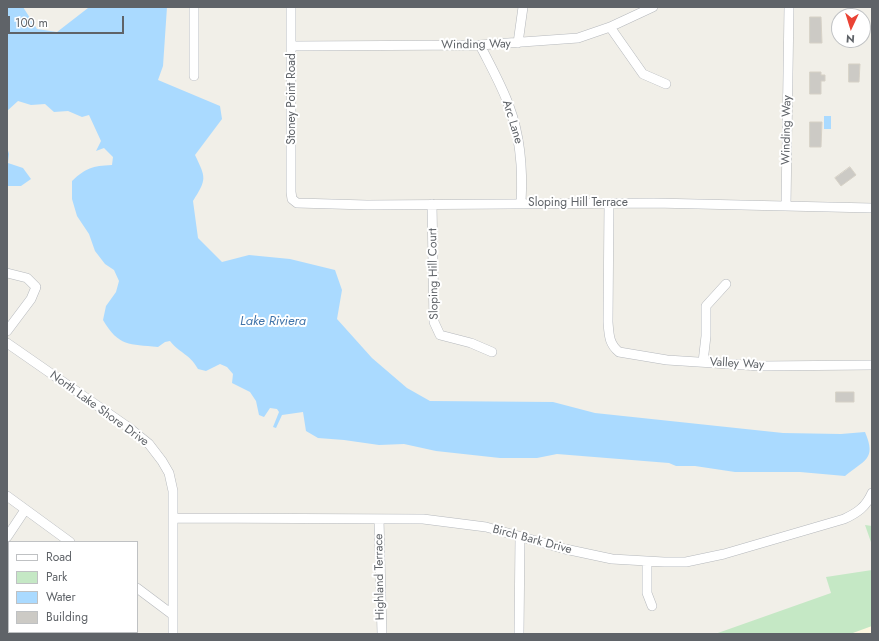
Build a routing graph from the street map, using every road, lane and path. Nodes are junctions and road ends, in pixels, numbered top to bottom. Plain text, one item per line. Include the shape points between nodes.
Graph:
1 (194, 7) edge
2 (292, 7) edge
3 (522, 7) edge
4 (653, 7) edge
5 (789, 7) edge
6 (610, 26) junction
7 (518, 44) junction
8 (480, 45) junction
9 (292, 46) junction
10 (194, 76) dead end
11 (666, 84) dead end
12 (291, 192) joint
13 (521, 203) junction
14 (609, 203) junction
15 (432, 204) junction
16 (786, 206) junction
17 (872, 208) edge
18 (7, 273) edge
19 (726, 284) dead end
20 (7, 331) edge
21 (7, 343) edge
22 (492, 352) dead end
23 (703, 362) junction
24 (872, 365) edge
25 (872, 493) edge
26 (7, 496) edge
27 (25, 510) junction
28 (174, 518) junction
29 (379, 519) junction
30 (7, 537) edge
31 (520, 537) junction
32 (69, 541) edge
33 (647, 562) junction
34 (138, 589) edge
35 (652, 606) dead end
36 (173, 615) junction
37 (173, 634) edge
38 (382, 634) edge
39 (519, 634) edge

1 - 10 street
2 - 9 street, Stoney Point Road
3 - 7 street
4 - 6 street, Winding Way
5 - 16 street, Winding Way
6 - 7 street, Winding Way via 578,38
6 - 11 street via 643,74
7 - 8 street, Winding Way
8 - 9 street, Winding Way
8 - 13 street, Arc Lane via 509,106 515,125 521,150
9 - 12 street, Stoney Point Road
12 - 15 street, Sloping Hill Terrace via 292,199 297,203
13 - 14 street, Sloping Hill Terrace
13 - 15 street, Sloping Hill Terrace
14 - 16 street, Sloping Hill Terrace
14 - 23 street, Valley Way via 610,340 613,347 619,352 667,360
15 - 22 street, Sloping Hill Court via 436,330 449,339
16 - 17 street, Sloping Hill Terrace
18 - 20 street via 27,278 36,287 31,299
19 - 23 street via 706,306
21 - 28 street, North Lake Shore Drive via 149,444 169,473
23 - 24 street, Valley Way via 760,366
25 - 33 street, Birch Bark Drive via 856,514 844,519 724,554 686,562
26 - 27 street
27 - 30 street
27 - 32 street
28 - 29 street, Birch Bark Drive
28 - 36 street, North Lake Shore Drive
29 - 31 street, Birch Bark Drive via 423,519 460,523
29 - 38 street, Highland Terrace
31 - 33 street, Birch Bark Drive via 612,559
31 - 39 street
33 - 35 street via 647,593
34 - 36 street
36 - 37 street, North Lake Shore Drive

